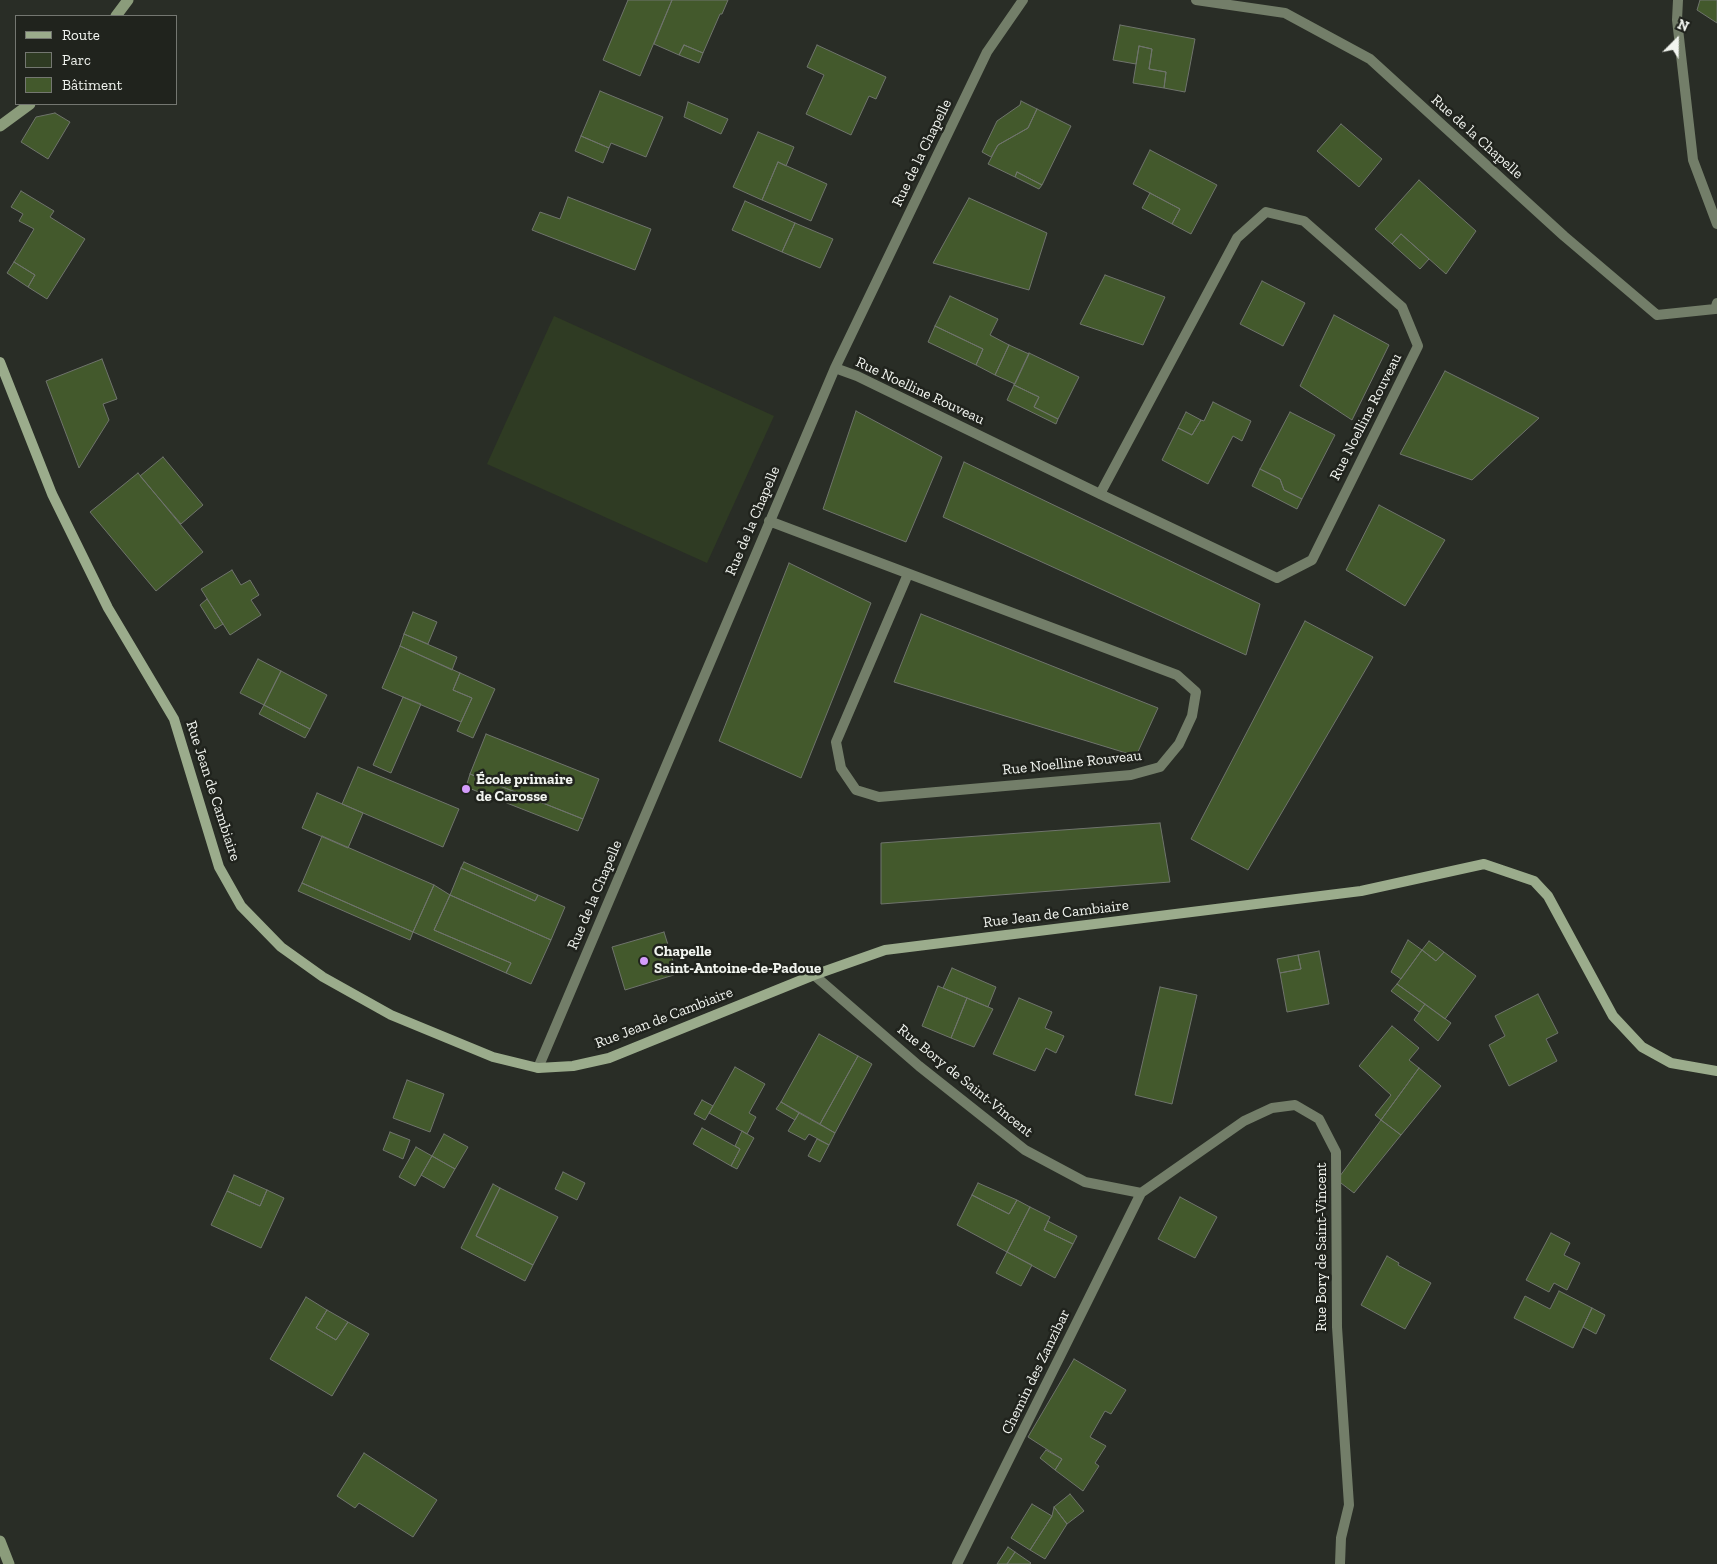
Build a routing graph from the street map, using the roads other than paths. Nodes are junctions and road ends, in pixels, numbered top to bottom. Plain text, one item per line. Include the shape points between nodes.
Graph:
1 (1023, 0) edge
2 (1196, 0) edge
3 (1678, 0) edge
4 (1717, 224) edge
5 (1717, 303) edge
6 (0, 362) edge
7 (835, 368) junction
8 (1100, 494) junction
9 (769, 521) junction
10 (908, 574) junction
11 (814, 975) junction
12 (538, 1068) junction
13 (1717, 1071) edge
14 (1141, 1194) junction
15 (957, 1564) edge
16 (1340, 1564) edge

1 - 7 street, Rue de la Chapelle via 987,52
2 - 5 street, Rue de la Chapelle via 1284,13 1370,58 1564,236 1657,315 1715,309
3 - 4 street via 1676,20 1693,160
6 - 12 main road, Rue Jean de Cambiaire via 52,494 108,608 174,719 219,866 241,906 281,946 323,977 374,1006 493,1057
7 - 8 street, Rue Noelline Rouveau
7 - 9 street, Rue de la Chapelle
8 - 8 street, Rue Noelline Rouveau via 1277,578 1312,560 1418,346 1402,307 1304,221 1266,212 1238,238
9 - 10 street, Rue Noelline Rouveau
9 - 12 street, Rue de la Chapelle
10 - 10 street, Rue Noelline Rouveau via 836,742 840,768 856,790 879,797 1131,775 1160,767 1179,744 1192,716 1196,692 1177,675
11 - 12 main road, Rue Jean de Cambiaire via 609,1058 572,1066
11 - 13 main road, Rue Jean de Cambiaire via 885,950 1361,891 1484,864 1534,881 1548,896 1613,1016 1642,1047 1672,1063
11 - 14 street, Rue Bory de Saint-Vincent via 919,1066 1025,1150 1085,1182
14 - 15 street, Chemin des Zanzibar
14 - 16 street, Rue Bory de Saint-Vincent via 1244,1121 1272,1108 1295,1105 1319,1119 1336,1152 1337,1327 1349,1505 1341,1538

